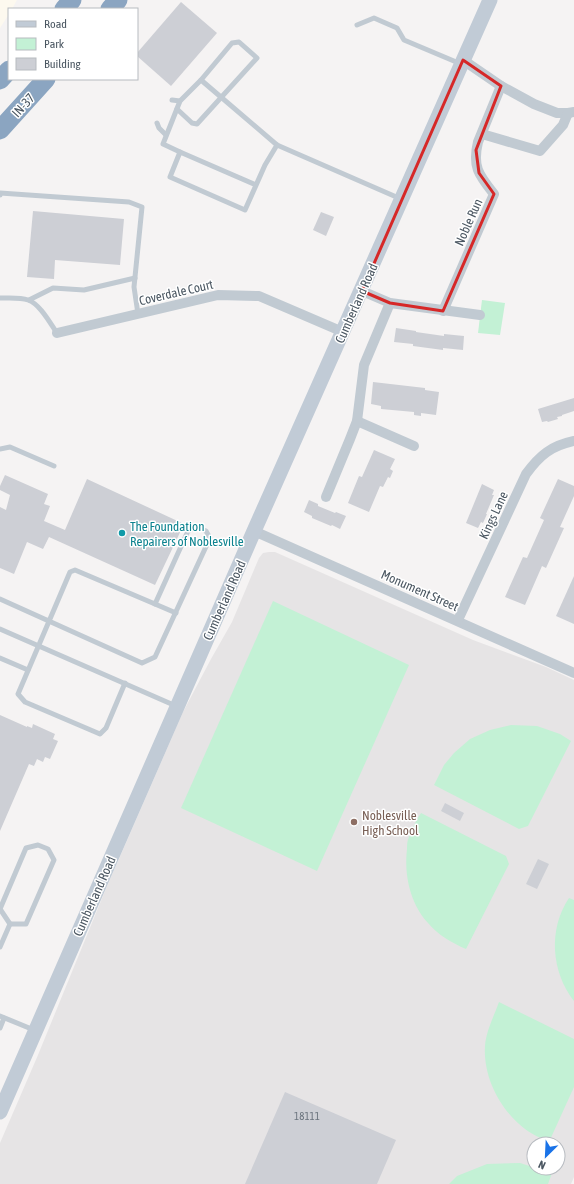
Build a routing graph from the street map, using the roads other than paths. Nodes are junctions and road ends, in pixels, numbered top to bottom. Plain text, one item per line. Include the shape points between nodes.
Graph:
1 (72, 0) edge
2 (118, 0) edge
3 (490, 0) edge
4 (65, 8) edge
5 (111, 8) edge
6 (357, 25) dead end
7 (462, 62) junction
8 (8, 71) edge
9 (0, 80) edge
10 (45, 80) edge
11 (201, 80) junction
12 (501, 86) junction
13 (222, 97) junction
14 (172, 100) dead end
15 (180, 101) junction
16 (176, 109) junction
17 (571, 112) edge
18 (157, 123) dead end
19 (0, 130) edge
20 (482, 134) junction
21 (166, 135) junction
22 (277, 145) junction
23 (180, 152) junction
24 (256, 185) junction
25 (0, 194) edge
26 (402, 199) junction
27 (135, 278) junction
28 (362, 291) junction
29 (0, 298) edge
30 (29, 300) junction
31 (390, 303) junction
32 (443, 311) junction
33 (138, 314) junction
34 (480, 315) dead end
35 (343, 332) junction
36 (57, 333) joint
37 (357, 421) junction
38 (574, 440) edge
39 (414, 446) dead end
40 (0, 450) edge
41 (54, 466) dead end
42 (326, 497) dead end
43 (254, 531) junction
44 (0, 599) edge
45 (155, 604) junction
46 (176, 612) junction
47 (458, 620) junction
48 (49, 621) junction
49 (0, 628) edge
50 (39, 646) junction
51 (0, 658) edge
52 (28, 670) junction
53 (574, 673) edge
54 (125, 683) junction
55 (177, 706) junction
56 (0, 909) edge
57 (10, 924) junction
58 (0, 947) edge
59 (2, 1017) edge
60 (0, 1028) edge
61 (36, 1031) junction
62 (0, 1112) edge

1 - 4 highway
2 - 5 highway
3 - 7 street, Cumberland Road
6 - 7 lane via 374,18 397,28 404,40
7 - 12 street
7 - 26 street, Cumberland Road
8 - 9 highway
10 - 19 highway, IN-37
11 - 13 lane
11 - 13 lane via 232,43 239,42 244,46 257,58
11 - 15 lane
12 - 17 street via 546,109 557,113
12 - 20 street
13 - 16 lane via 198,124 192,123
13 - 22 lane
14 - 15 lane
15 - 16 lane
16 - 21 lane
17 - 20 street via 540,151
18 - 21 lane
20 - 32 street, Noble Run via 476,150 477,166 494,194
21 - 23 lane via 163,144
22 - 24 lane
22 - 26 lane
23 - 24 lane
23 - 24 lane via 170,177 245,210
25 - 27 lane via 129,202 142,207
26 - 28 street, Cumberland Road
27 - 30 lane via 84,290 53,288
27 - 33 lane
28 - 31 street
28 - 35 street, Cumberland Road
29 - 30 lane
30 - 36 lane via 40,308
31 - 32 street
31 - 37 street via 364,365
32 - 34 street
33 - 35 street, Coverdale Court via 218,295 259,296
33 - 36 street, Coverdale Court
35 - 43 street, Cumberland Road
37 - 39 street
37 - 42 street
38 - 47 street, Kings Lane via 553,448 540,457 526,474
40 - 41 lane via 10,448
43 - 47 street, Monument Street
43 - 55 street, Cumberland Road
44 - 48 lane
45 - 46 lane
45 - 46 lane via 188,531 197,527 206,531 210,538
45 - 48 lane via 75,570 70,572
46 - 48 lane via 155,657 142,662
47 - 53 street, Monument Street
48 - 50 lane
49 - 50 lane
50 - 52 lane
50 - 54 lane
51 - 52 lane
52 - 54 lane via 18,694 25,702 100,734 106,728
54 - 55 lane
55 - 61 street, Cumberland Road
56 - 57 lane
56 - 57 lane via 26,848 38,845 48,849 54,860 26,924
57 - 58 lane
59 - 60 lane
59 - 61 lane
61 - 62 street, Cumberland Road

